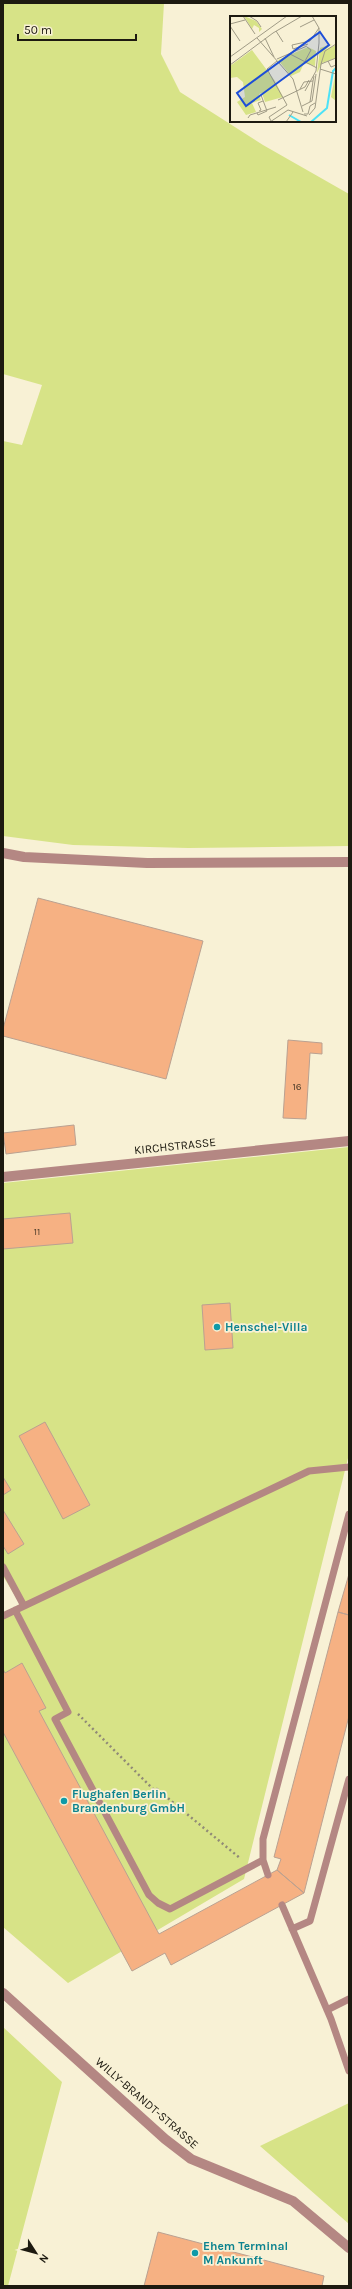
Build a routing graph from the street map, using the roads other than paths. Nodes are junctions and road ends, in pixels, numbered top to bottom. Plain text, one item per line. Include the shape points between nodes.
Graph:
1 (3, 853) edge
2 (349, 862) edge
3 (349, 1141) edge
4 (3, 1177) edge
5 (349, 1466) edge
6 (349, 1514) edge
7 (3, 1567) edge
8 (24, 1606) junction
9 (15, 1610) junction
10 (3, 1616) edge
11 (349, 1779) edge
12 (263, 1860) junction
13 (268, 1875) dead end
14 (282, 1905) dead end
15 (292, 1929) junction
16 (3, 1993) edge
17 (349, 1999) edge
18 (327, 2010) junction
19 (349, 2071) edge
20 (349, 2248) edge

1 - 2 street via 24,857 147,863
3 - 4 street, KIRCHSTRASSE
5 - 8 lane via 309,1471
6 - 12 lane via 263,1838
7 - 8 lane
8 - 9 lane
9 - 10 lane
9 - 12 lane via 68,1712 55,1719 149,1895 170,1909
11 - 15 lane via 310,1921
12 - 13 lane
14 - 15 lane
15 - 18 lane
16 - 20 street, WILLY-BRANDT-STRASSE via 165,2139 191,2159 294,2201
17 - 18 lane
18 - 19 lane

